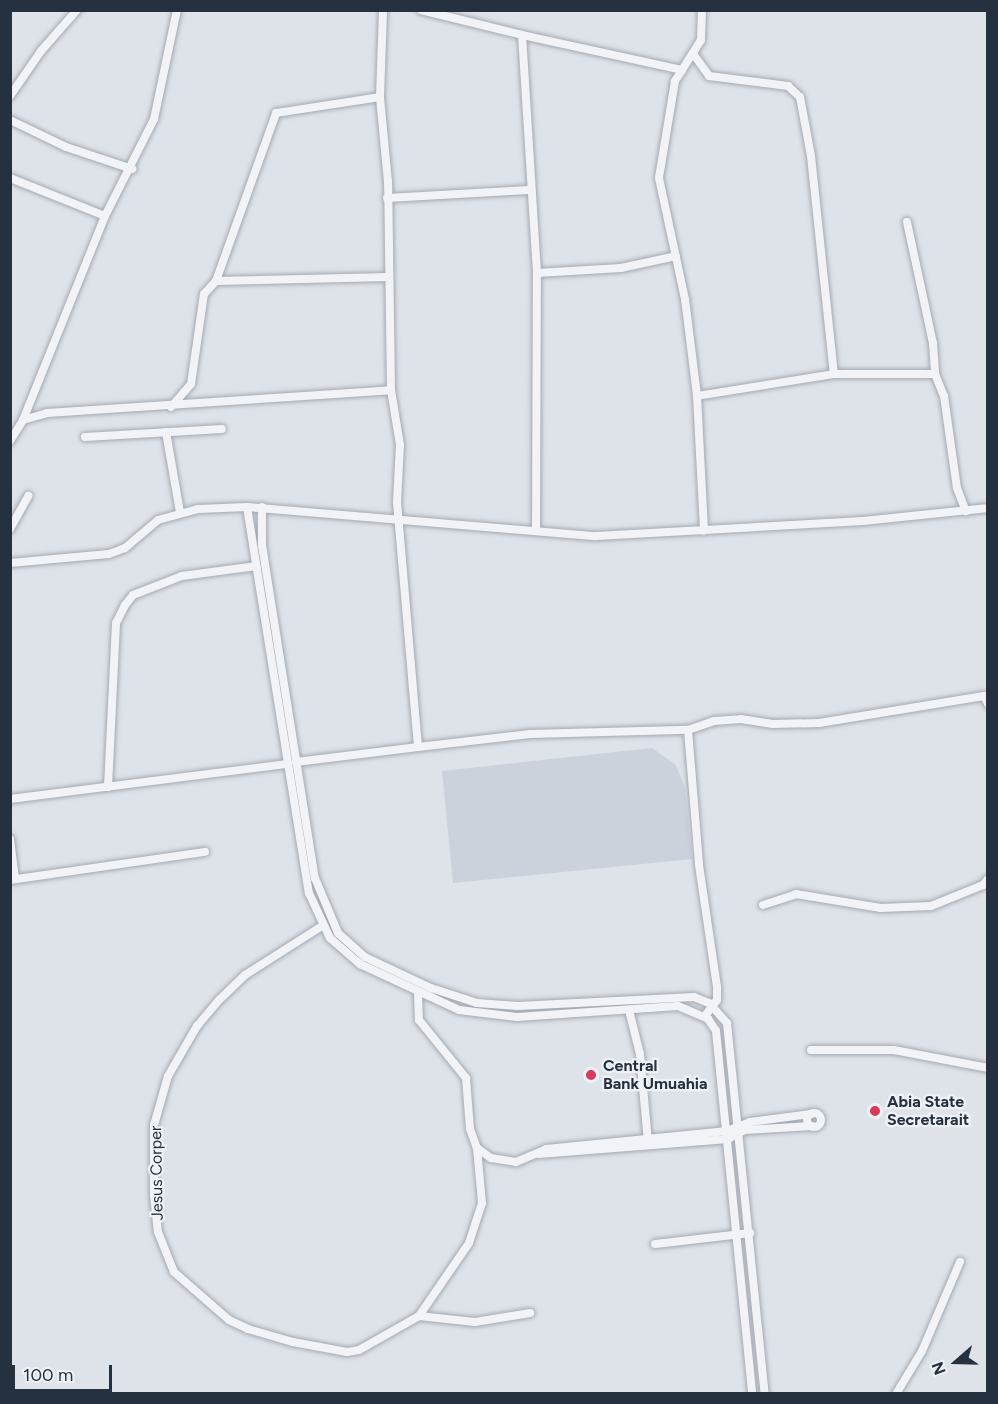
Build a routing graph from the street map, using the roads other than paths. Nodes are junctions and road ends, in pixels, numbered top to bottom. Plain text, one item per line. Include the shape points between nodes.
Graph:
1 (77, 10) edge
2 (177, 10) edge
3 (383, 10) edge
4 (421, 10) edge
5 (702, 10) edge
6 (522, 35) junction
7 (694, 55) junction
8 (682, 70) junction
9 (10, 96) edge
10 (380, 97) junction
11 (10, 120) edge
12 (132, 169) junction
13 (10, 178) edge
14 (529, 189) junction
15 (387, 198) junction
16 (105, 216) junction
17 (907, 222) dead end
18 (676, 256) junction
19 (537, 273) junction
20 (389, 277) junction
21 (216, 281) junction
22 (834, 374) junction
23 (935, 374) junction
24 (391, 390) junction
25 (697, 396) junction
26 (171, 407) junction
27 (23, 420) junction
28 (222, 429) dead end
29 (166, 432) junction
30 (85, 437) dead end
31 (10, 441) edge
32 (28, 496) dead end
33 (247, 507) junction
34 (262, 507) junction
35 (987, 508) edge
36 (966, 511) junction
37 (180, 512) junction
38 (398, 521) junction
39 (10, 529) edge
40 (536, 531) junction
41 (704, 531) junction
42 (10, 563) edge
43 (256, 566) junction
44 (277, 635) junction
45 (267, 637) junction
46 (986, 698) edge
47 (688, 730) junction
48 (418, 747) junction
49 (296, 762) junction
50 (288, 764) junction
51 (108, 787) junction
52 (10, 799) edge
53 (308, 835) junction
54 (299, 837) junction
55 (10, 839) edge
56 (205, 852) dead end
57 (987, 879) edge
58 (13, 880) edge
59 (763, 905) dead end
60 (322, 926) junction
61 (418, 994) junction
62 (712, 1006) junction
63 (629, 1010) junction
64 (705, 1016) junction
65 (811, 1050) dead end
66 (987, 1068) edge
67 (740, 1129) junction
68 (727, 1135) junction
69 (648, 1143) junction
70 (477, 1148) junction
71 (750, 1233) junction
72 (737, 1235) junction
73 (655, 1244) dead end
74 (960, 1262) dead end
75 (531, 1313) dead end
76 (419, 1316) junction
77 (753, 1394) edge
78 (765, 1394) edge
79 (896, 1394) edge

1 - 9 street via 41,51
2 - 12 street via 154,119
3 - 10 street
4 - 6 street
5 - 7 street via 701,40
6 - 8 street
6 - 14 street
7 - 8 street
7 - 22 street via 709,76 788,86 800,97 811,156
8 - 18 street via 675,81 664,132 659,178
10 - 15 street
10 - 21 street via 276,113
11 - 12 street via 66,147
12 - 16 street
13 - 16 street
14 - 15 street
14 - 19 street
15 - 20 street
16 - 27 street
17 - 23 street via 933,343
18 - 19 street via 621,268
18 - 25 street
19 - 40 street
20 - 21 street
20 - 24 street
21 - 26 street via 204,294 191,384
22 - 23 street
22 - 25 street
23 - 36 street via 944,396 950,451
24 - 26 street via 226,398
24 - 38 street via 400,445
25 - 41 street
26 - 27 street via 47,413
27 - 31 street
28 - 29 street
29 - 30 street
29 - 37 street
32 - 39 street
33 - 34 street
33 - 37 street
33 - 43 street
34 - 38 street
34 - 44 street via 262,545
35 - 36 street
36 - 41 street
37 - 42 street via 158,520 125,548 109,554
38 - 40 street
38 - 48 street
40 - 41 street via 596,536
43 - 45 street
43 - 51 street via 182,576 133,595 125,604 116,623
44 - 45 street
44 - 49 street
45 - 50 street
46 - 47 street via 819,723 773,724 741,719 714,721
47 - 48 street via 530,734
47 - 62 street via 699,866 717,987
48 - 49 street
49 - 53 street
50 - 51 street
50 - 54 street
51 - 52 street
53 - 54 street
53 - 62 street via 319,893 338,933 365,957 431,988 456,998 501,1005 680,996 694,997
54 - 60 street via 309,893
55 - 58 street
56 - 58 street
57 - 59 street via 983,885 932,906 881,908 796,894
60 - 61 street via 344,953
60 - 76 street, Jesus Corper via 245,975 204,1017 178,1055 154,1125 154,1195 164,1252 189,1289 229,1320 248,1329 331,1348 359,1350
61 - 63 street via 483,1015
61 - 70 street via 419,1020 466,1078
62 - 64 street
62 - 67 street via 727,1023 731,1038
63 - 64 street via 678,1006
63 - 69 street via 640,1054
64 - 68 street via 716,1031
65 - 66 street via 894,1050
67 - 67 street via 812,1126 821,1119 818,1114 811,1114
67 - 68 street
67 - 71 street
68 - 69 street
68 - 72 street
69 - 70 street via 546,1149 516,1162 484,1156
70 - 76 street via 482,1203 470,1243
71 - 72 street
71 - 78 street
72 - 73 street
72 - 77 street
74 - 79 street via 922,1351
75 - 76 street via 475,1322

